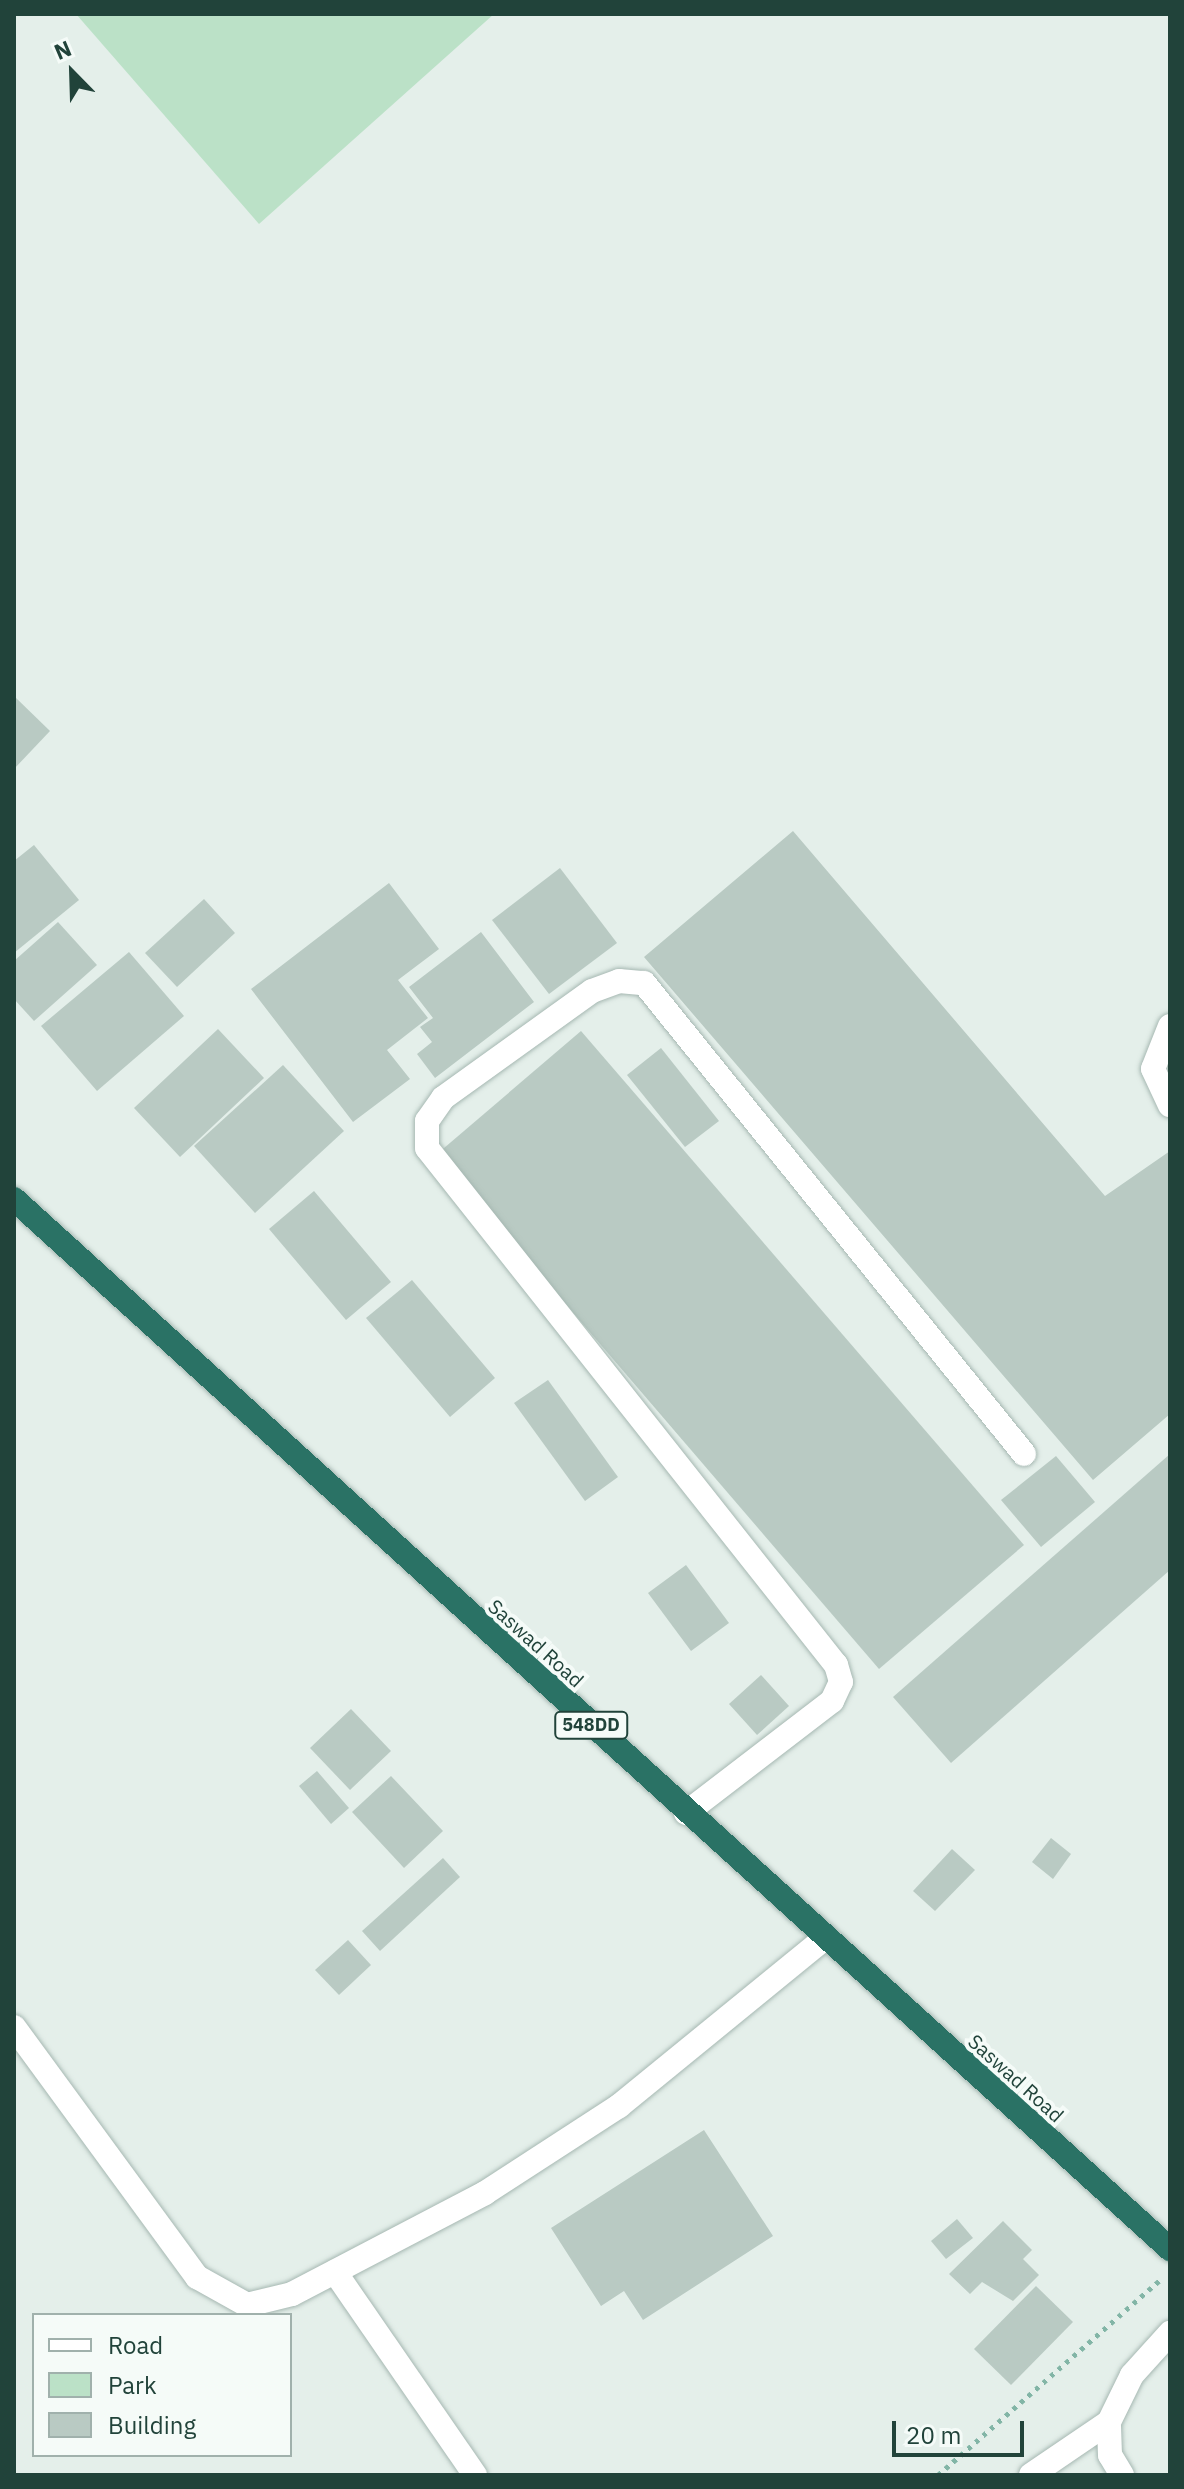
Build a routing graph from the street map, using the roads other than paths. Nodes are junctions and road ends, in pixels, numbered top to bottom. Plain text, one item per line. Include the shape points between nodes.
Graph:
1 (1170, 1026) edge
2 (1170, 1105) edge
3 (14, 1199) edge
4 (1024, 1454) dead end
5 (686, 1813) junction
6 (825, 1938) junction
7 (14, 2027) edge
8 (1170, 2249) edge
9 (335, 2272) junction
10 (1170, 2333) edge
11 (1109, 2422) junction
12 (475, 2475) edge
13 (1031, 2475) edge
14 (1122, 2475) edge

1 - 2 street via 1153,1069
3 - 5 highway, Saswad Road / 548DD
4 - 5 street via 644,983 619,981 592,991 443,1098 427,1121 427,1148 836,1665 841,1682 832,1701
5 - 6 highway, Saswad Road / 548DD
6 - 8 highway, Saswad Road / 548DD
6 - 9 street via 619,2106 485,2193
7 - 9 street via 197,2277 247,2305 292,2294
9 - 12 street
10 - 11 street via 1132,2375
11 - 13 street
11 - 14 street via 1110,2455

